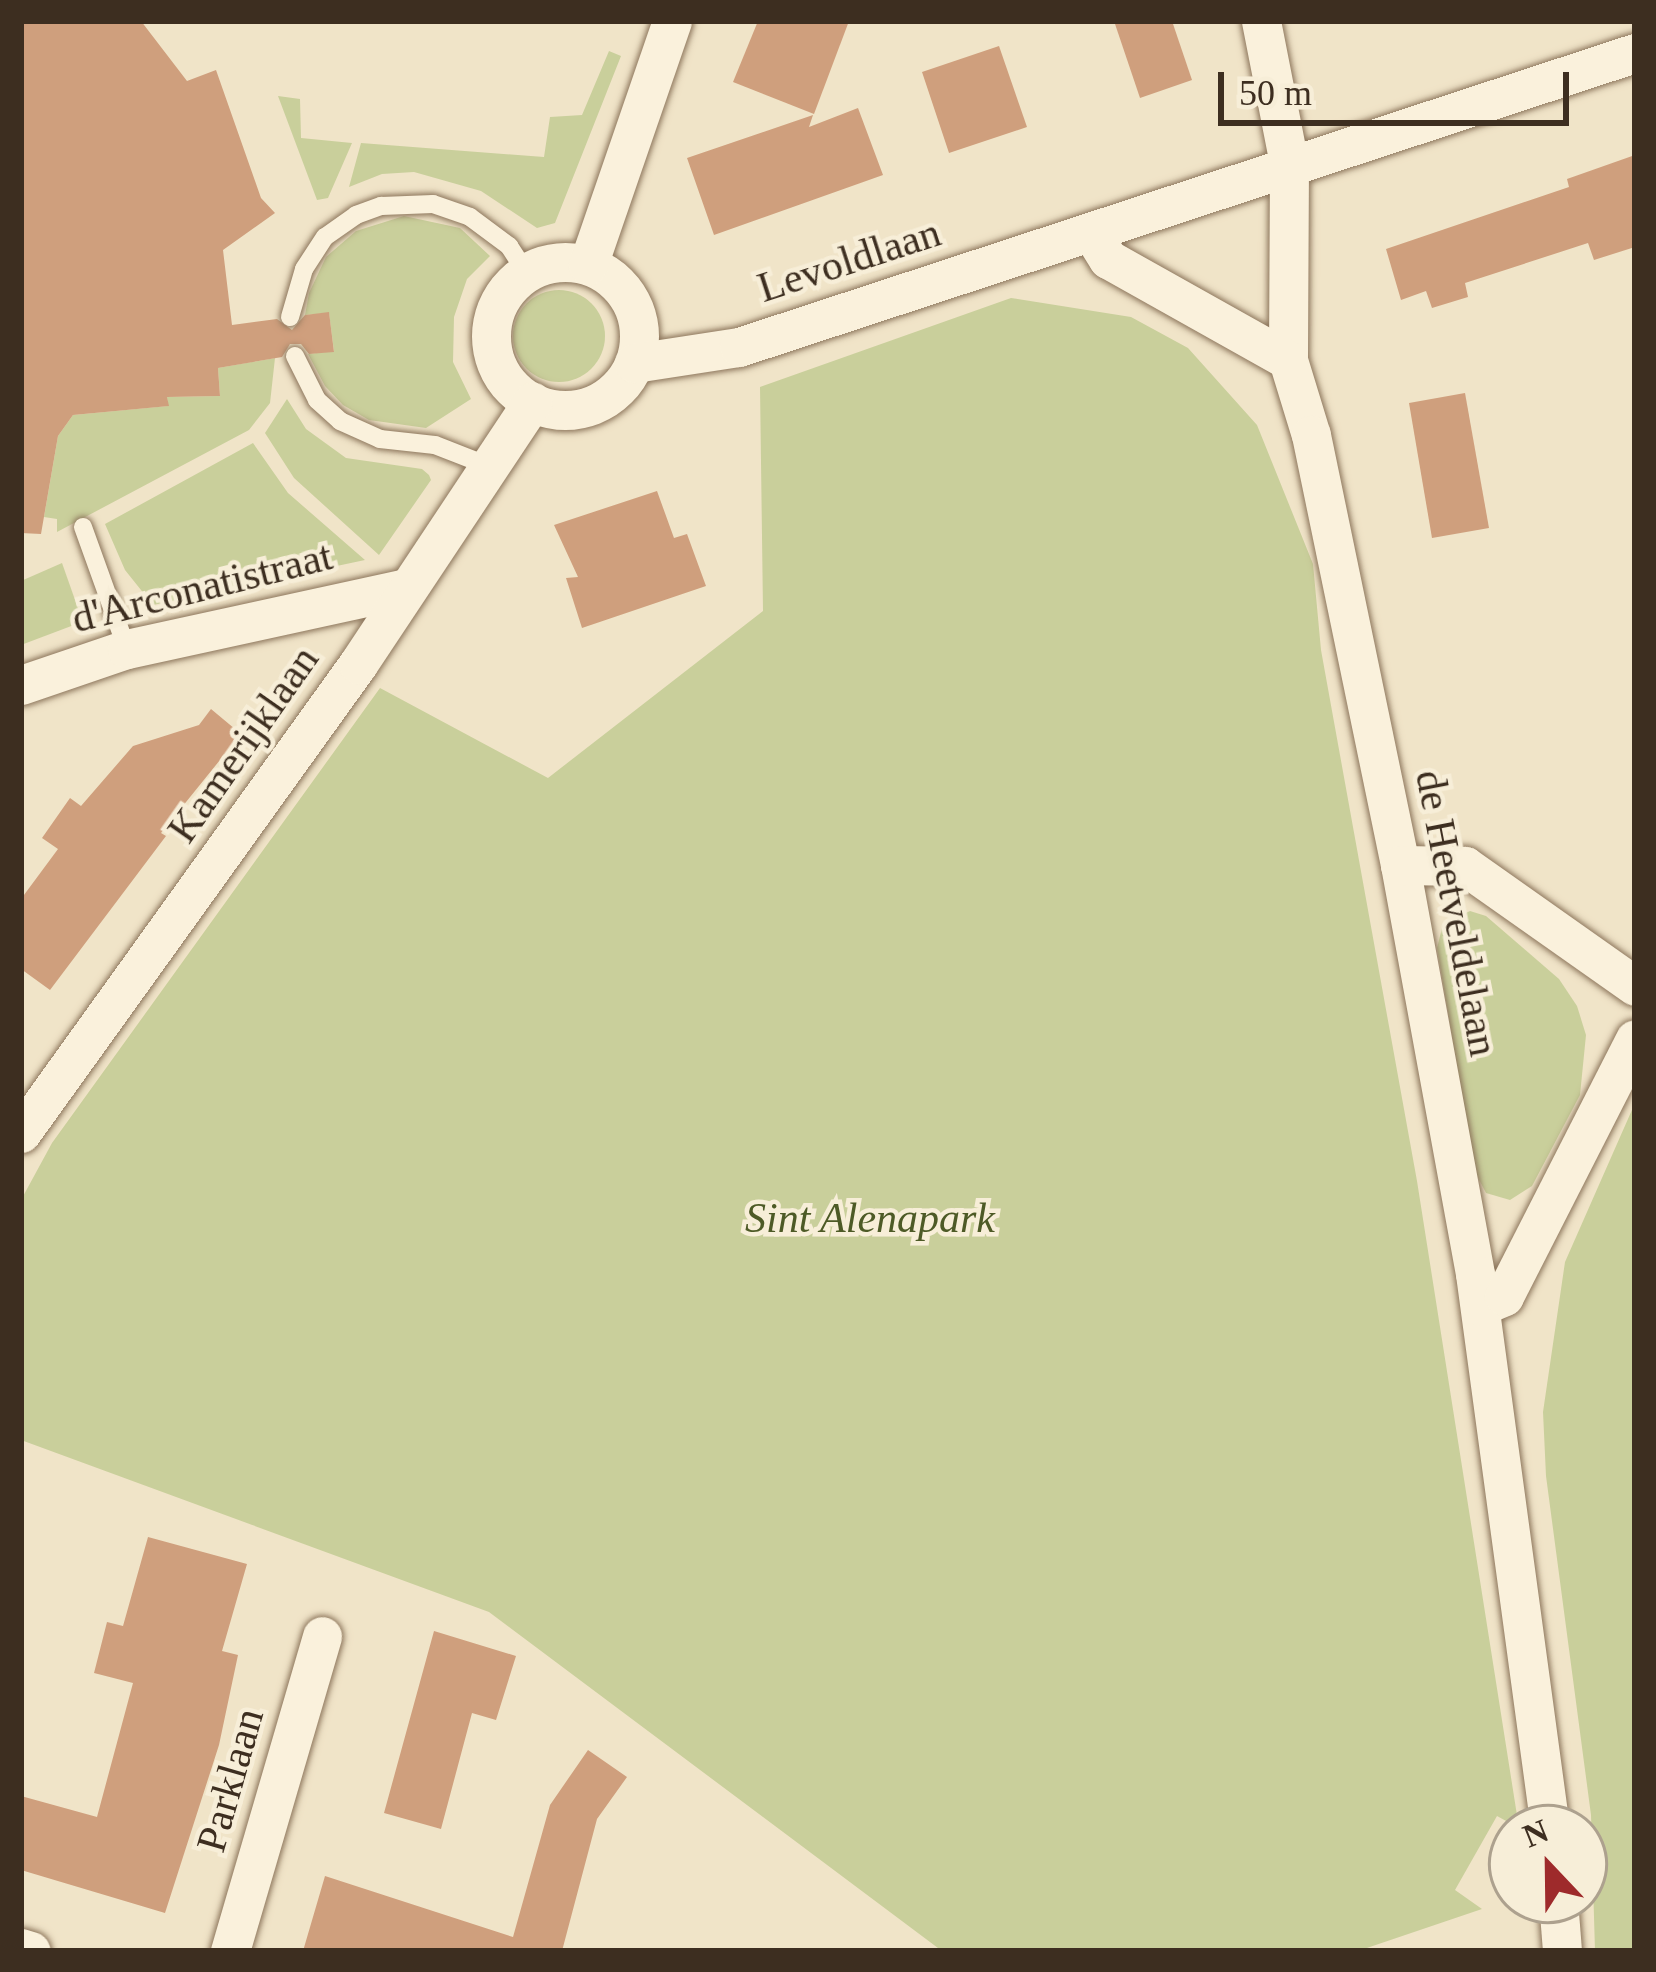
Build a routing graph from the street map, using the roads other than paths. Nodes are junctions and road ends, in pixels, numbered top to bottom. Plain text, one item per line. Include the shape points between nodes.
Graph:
1 (672, 21) edge
2 (1261, 21) edge
3 (1635, 53) edge
4 (1289, 164) junction
5 (1091, 232) junction
6 (588, 265) junction
7 (526, 272) junction
8 (290, 317) dead end
9 (295, 356) dead end
10 (1288, 360) junction
11 (634, 363) junction
12 (532, 402) junction
13 (489, 466) junction
14 (83, 527) dead end
15 (406, 587) junction
16 (127, 649) junction
17 (21, 685) edge
18 (1400, 865) junction
19 (1635, 986) edge
20 (1635, 1039) edge
21 (21, 1133) edge
22 (1481, 1306) junction
23 (322, 1636) dead end
24 (1547, 1804) edge
25 (21, 1948) edge
26 (31, 1951) edge
27 (230, 1951) edge

1 - 6 street
2 - 4 street, de Heetveldelaan
3 - 4 street, Levoldlaan
4 - 5 street, Levoldlaan
4 - 10 street, de Heetveldelaan
5 - 10 street via 1108,259
5 - 11 street, Levoldlaan via 739,347
6 - 7 street via 561,262
6 - 11 street via 631,302 640,330
7 - 8 lane via 509,246 470,217 433,204 381,206 325,237 304,268
7 - 12 street via 499,298 492,333 501,373
9 - 13 lane via 317,400 340,421 380,440 435,445
10 - 18 street, de Heetveldelaan via 1311,435
11 - 12 street via 612,395 591,406 566,411
12 - 13 street, Kamerijklaan
13 - 15 street, Kamerijklaan
14 - 16 lane
15 - 16 street, d'Arconatistraat
15 - 21 street, Kamerijklaan
16 - 17 street, d'Arconatistraat
18 - 19 street via 1465,866
18 - 22 street, de Heetveldelaan
20 - 22 street via 1504,1295
22 - 24 street, de Heetveldelaan
23 - 27 street, Parklaan
25 - 26 street

